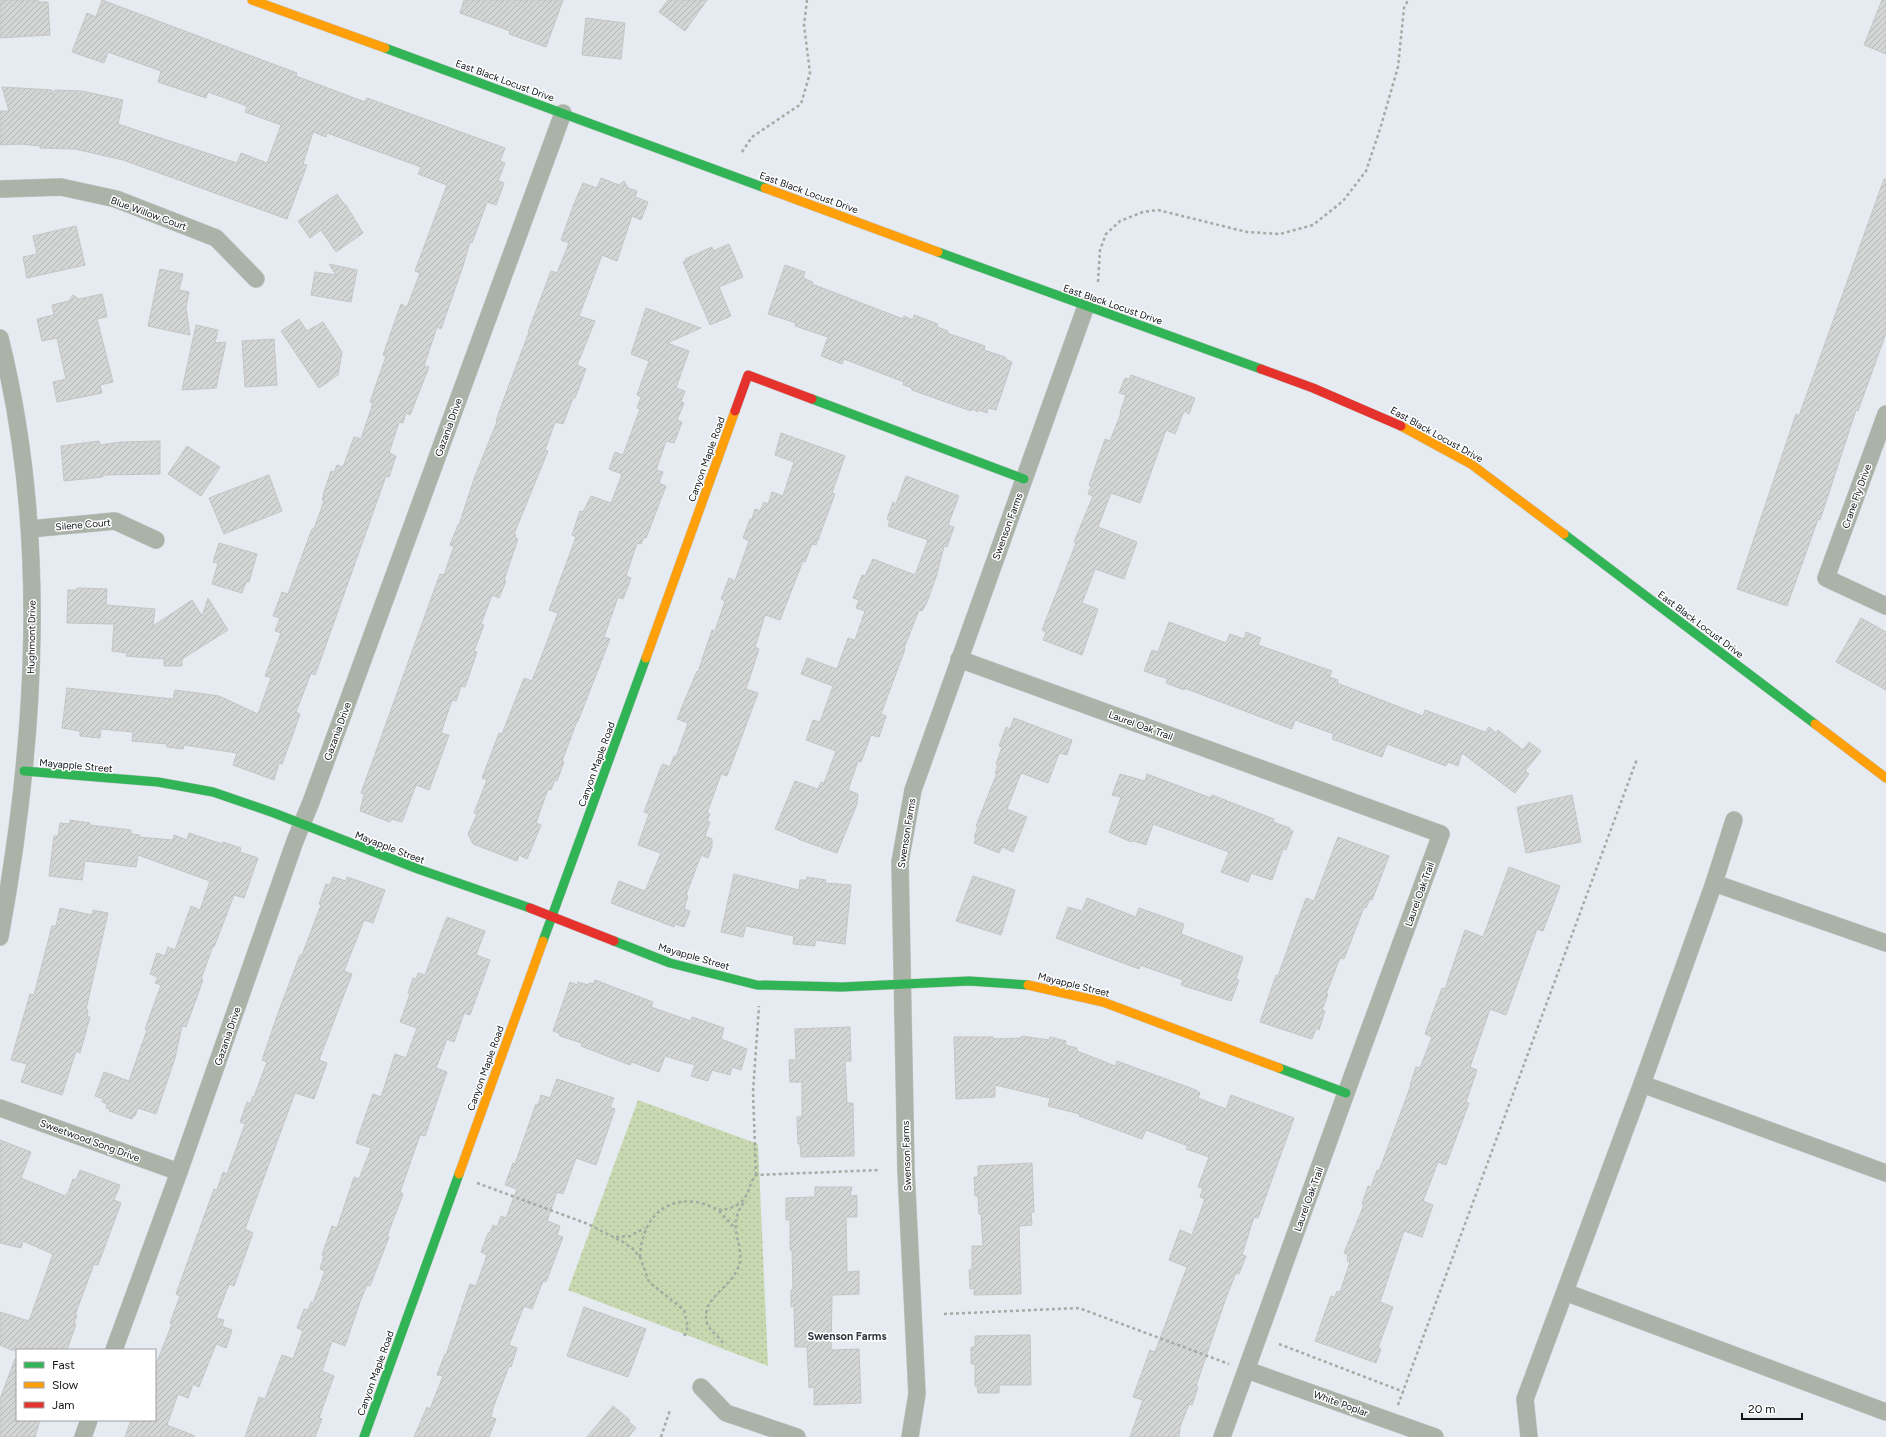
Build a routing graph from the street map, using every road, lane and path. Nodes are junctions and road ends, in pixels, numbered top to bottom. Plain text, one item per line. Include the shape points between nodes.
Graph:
1 (252, 0) edge
2 (807, 0) edge
3 (1408, 0) edge
4 (290, 6) edge
5 (563, 113) junction
6 (742, 152) dead end
7 (0, 189) edge
8 (256, 279) dead end
9 (1098, 282) dead end
10 (1086, 306) junction
11 (0, 338) edge
12 (1886, 414) edge
13 (1024, 479) junction
14 (30, 529) junction
15 (156, 540) dead end
16 (1886, 606) edge
17 (959, 659) junction
18 (1637, 759) dead end
19 (24, 771) junction
20 (1886, 778) edge
21 (1734, 820) dead end
22 (302, 824) junction
23 (1714, 883) junction
24 (553, 916) junction
25 (0, 937) edge
26 (1886, 943) edge
27 (901, 984) junction
28 (760, 1004) dead end
29 (1642, 1084) junction
30 (1346, 1093) junction
31 (0, 1108) edge
32 (880, 1170) dead end
33 (180, 1172) junction
34 (1886, 1173) edge
35 (756, 1175) junction
36 (476, 1183) dead end
37 (745, 1200) junction
38 (719, 1210) junction
39 (645, 1228) junction
40 (737, 1232) junction
41 (615, 1237) junction
42 (640, 1257) junction
43 (1565, 1292) junction
44 (944, 1314) dead end
45 (684, 1336) dead end
46 (723, 1343) dead end
47 (1279, 1344) dead end
48 (114, 1349) edge
49 (1230, 1364) dead end
50 (1247, 1370) junction
51 (701, 1387) dead end
52 (1404, 1392) junction
53 (670, 1410) dead end
54 (1886, 1412) edge
55 (89, 1421) edge
56 (1391, 1421) junction
57 (83, 1437) edge
58 (364, 1437) edge
59 (661, 1437) edge
60 (797, 1437) edge
61 (910, 1437) edge
62 (1222, 1437) edge
63 (1435, 1437) edge
64 (1529, 1437) edge

1 - 4 street, East Black Locust Drive
2 - 6 path via 804,25 810,73 801,104 752,137
3 - 9 path via 1404,8 1398,67 1380,129 1366,171 1343,201 1313,225 1280,234 1246,232 1158,210 1143,212 1120,221 1106,234 1100,250
4 - 5 street, East Black Locust Drive
5 - 10 street, East Black Locust Drive
5 - 22 street, Gazania Drive
7 - 8 street, Blue Willow Court via 62,187 116,199 216,238
10 - 13 street, Swenson Farms
10 - 20 street, East Black Locust Drive via 1320,391 1398,424 1471,464
11 - 14 street, Hughmont Drive via 21,452
12 - 16 street, Crane Fly Drive via 1826,578
13 - 17 street, Swenson Farms
13 - 24 street, Canyon Maple Road via 748,375
14 - 15 street, Silene Court via 114,520
14 - 19 street, Hughmont Drive via 33,633
17 - 27 street, Swenson Farms via 912,790 900,862
17 - 30 street, Laurel Oak Trail via 1441,834
18 - 52 path
19 - 22 street, Mayapple Street via 158,782 213,792
19 - 25 street, Hughmont Drive via 13,864
21 - 23 street
22 - 24 street, Mayapple Street via 418,869
22 - 33 street, Gazania Drive
23 - 26 street
23 - 29 street
24 - 27 street, Mayapple Street via 670,963 757,985 842,987
24 - 58 street, Canyon Maple Road
27 - 30 street, Mayapple Street via 969,981 1036,985 1102,1002
27 - 61 street, Swenson Farms via 917,1394
28 - 35 path via 753,1092
29 - 34 street
29 - 43 street
30 - 50 street, Laurel Oak Trail
31 - 33 street, Sweetwood Song Drive
32 - 35 path
33 - 48 street, Gazania Drive
35 - 37 path via 752,1179 752,1186
36 - 41 path via 588,1224
37 - 38 path
37 - 40 path via 737,1217
38 - 39 path via 703,1203 681,1202 659,1212
38 - 40 path
39 - 41 path via 630,1236
39 - 42 path
40 - 46 path via 741,1252 738,1269 706,1312 706,1324
41 - 42 path via 633,1248
42 - 45 path via 649,1282 684,1310 688,1327
43 - 54 street
43 - 64 street via 1524,1399
44 - 49 path via 1079,1308
47 - 52 path
50 - 56 street, White Poplar
50 - 62 street, Laurel Oak Trail
51 - 60 street via 726,1413
52 - 56 path
53 - 59 path
55 - 57 street
56 - 63 street, White Poplar

